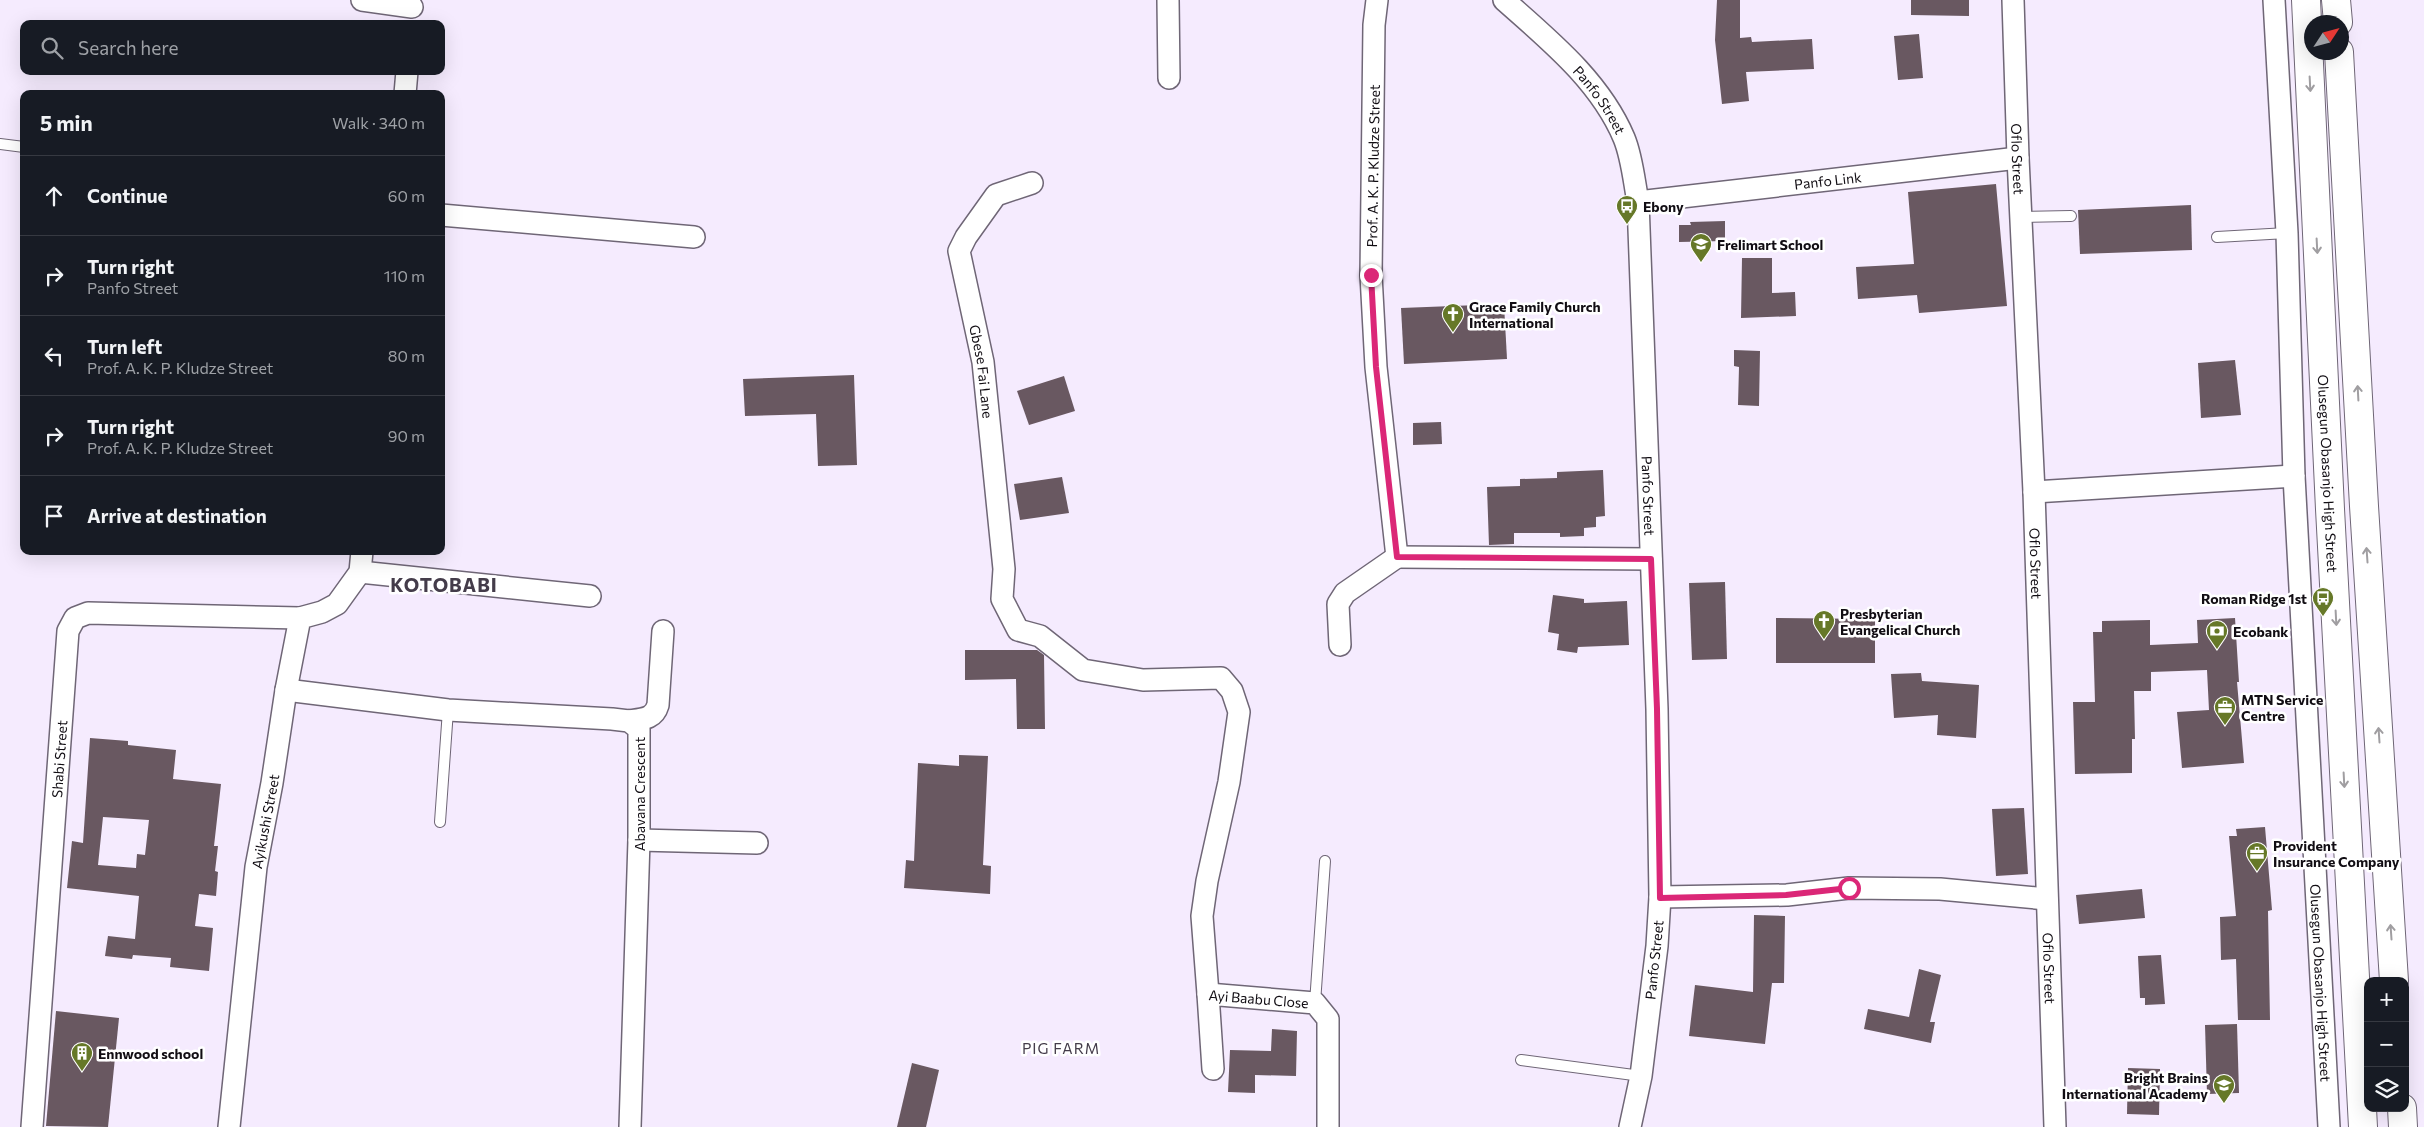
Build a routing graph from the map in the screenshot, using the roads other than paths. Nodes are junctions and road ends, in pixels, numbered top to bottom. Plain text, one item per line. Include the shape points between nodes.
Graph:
1 (362, 0) edge
2 (1168, 0) edge
3 (1377, 0) edge
4 (1504, 0) edge
5 (2013, 0) edge
6 (2274, 0) edge
7 (2306, 0) edge
8 (2336, 0) edge
9 (412, 10) edge
10 (2337, 15) edge
11 (2339, 60) edge
12 (407, 75) edge
13 (1170, 78) dead end
14 (405, 90) edge
15 (0, 144) edge
16 (20, 146) edge
17 (2018, 158) junction
18 (1032, 183) dead end
19 (1638, 202) junction
20 (445, 215) edge
21 (2072, 216) dead end
22 (2021, 217) junction
23 (2287, 233) junction
24 (694, 237) dead end
25 (2217, 237) dead end
26 (2294, 476) junction
27 (2034, 492) junction
28 (1397, 557) junction
29 (1651, 559) junction
30 (361, 562) edge
31 (590, 596) dead end
32 (300, 618) junction
33 (664, 631) dead end
34 (1340, 645) dead end
35 (286, 690) junction
36 (448, 710) junction
37 (629, 721) junction
38 (440, 822) dead end
39 (639, 840) junction
40 (756, 843) dead end
41 (1325, 861) dead end
42 (1660, 898) junction
43 (2047, 899) junction
44 (2394, 977) edge
45 (1208, 994) junction
46 (1316, 1003) junction
47 (1521, 1060) dead end
48 (1213, 1069) dead end
49 (1641, 1076) junction
50 (2402, 1112) edge
51 (32, 1127) edge
52 (229, 1127) edge
53 (630, 1127) edge
54 (1328, 1127) edge
55 (1630, 1127) edge
56 (2055, 1127) edge
57 (2329, 1127) edge
58 (2363, 1127) edge
59 (2403, 1127) edge

1 - 9 street
2 - 13 street
3 - 28 street, Prof. A. K. P. Kludze Street via 1371,275 1376,367
4 - 19 street, Panfo Street via 1550,41 1604,101 1624,139
5 - 17 street, Oflo Street
6 - 23 street, Olusegun Obasanjo High Street
7 -> 58 main road, Olusegun Obasanjo High Street
8 - 10 main road
44 -> 11 main road
12 - 14 street
15 - 16 lane
17 - 19 street, Panfo Link
17 - 22 street, Oflo Street
18 - 45 street, Gbese Fai Lane via 996,195 959,251 983,362 1004,569 1002,599 1018,630 1040,636 1083,670 1142,680 1221,678 1232,692 1239,712 1237,732 1202,916
19 - 29 street, Panfo Street
20 - 24 street
21 - 22 lane
22 - 27 street, Oflo Street
23 - 25 lane
23 - 26 street, Olusegun Obasanjo High Street
26 - 27 street
26 - 57 street, Olusegun Obasanjo High Street
27 - 43 street, Oflo Street
28 - 29 street
28 - 34 street via 1345,593 1338,604
29 - 42 street, Panfo Street
30 - 31 street
30 - 32 street via 337,604
32 - 35 street, Ayikushi Street
32 - 51 street, Shabi Street via 88,614 75,618 68,631
33 - 37 street via 656,712 650,717
35 - 36 street, Abavana Crescent
35 - 52 street, Ayikushi Street via 256,867
36 - 37 street, Abavana Crescent
36 - 38 lane
37 - 39 street, Abavana Crescent via 639,729
39 - 40 street
39 - 53 street, Abavana Crescent
41 - 46 lane
42 - 43 street via 1777,896 1849,888 1940,890
42 - 49 street, Panfo Street
43 - 56 street, Oflo Street
45 - 46 street, Ayi Baabu Close
45 - 48 street, Ayi Baabu Close
46 - 54 street, Ayi Baabu Close via 1328,1019
47 - 49 lane
49 - 55 street, Panfo Street
50 - 59 main road

